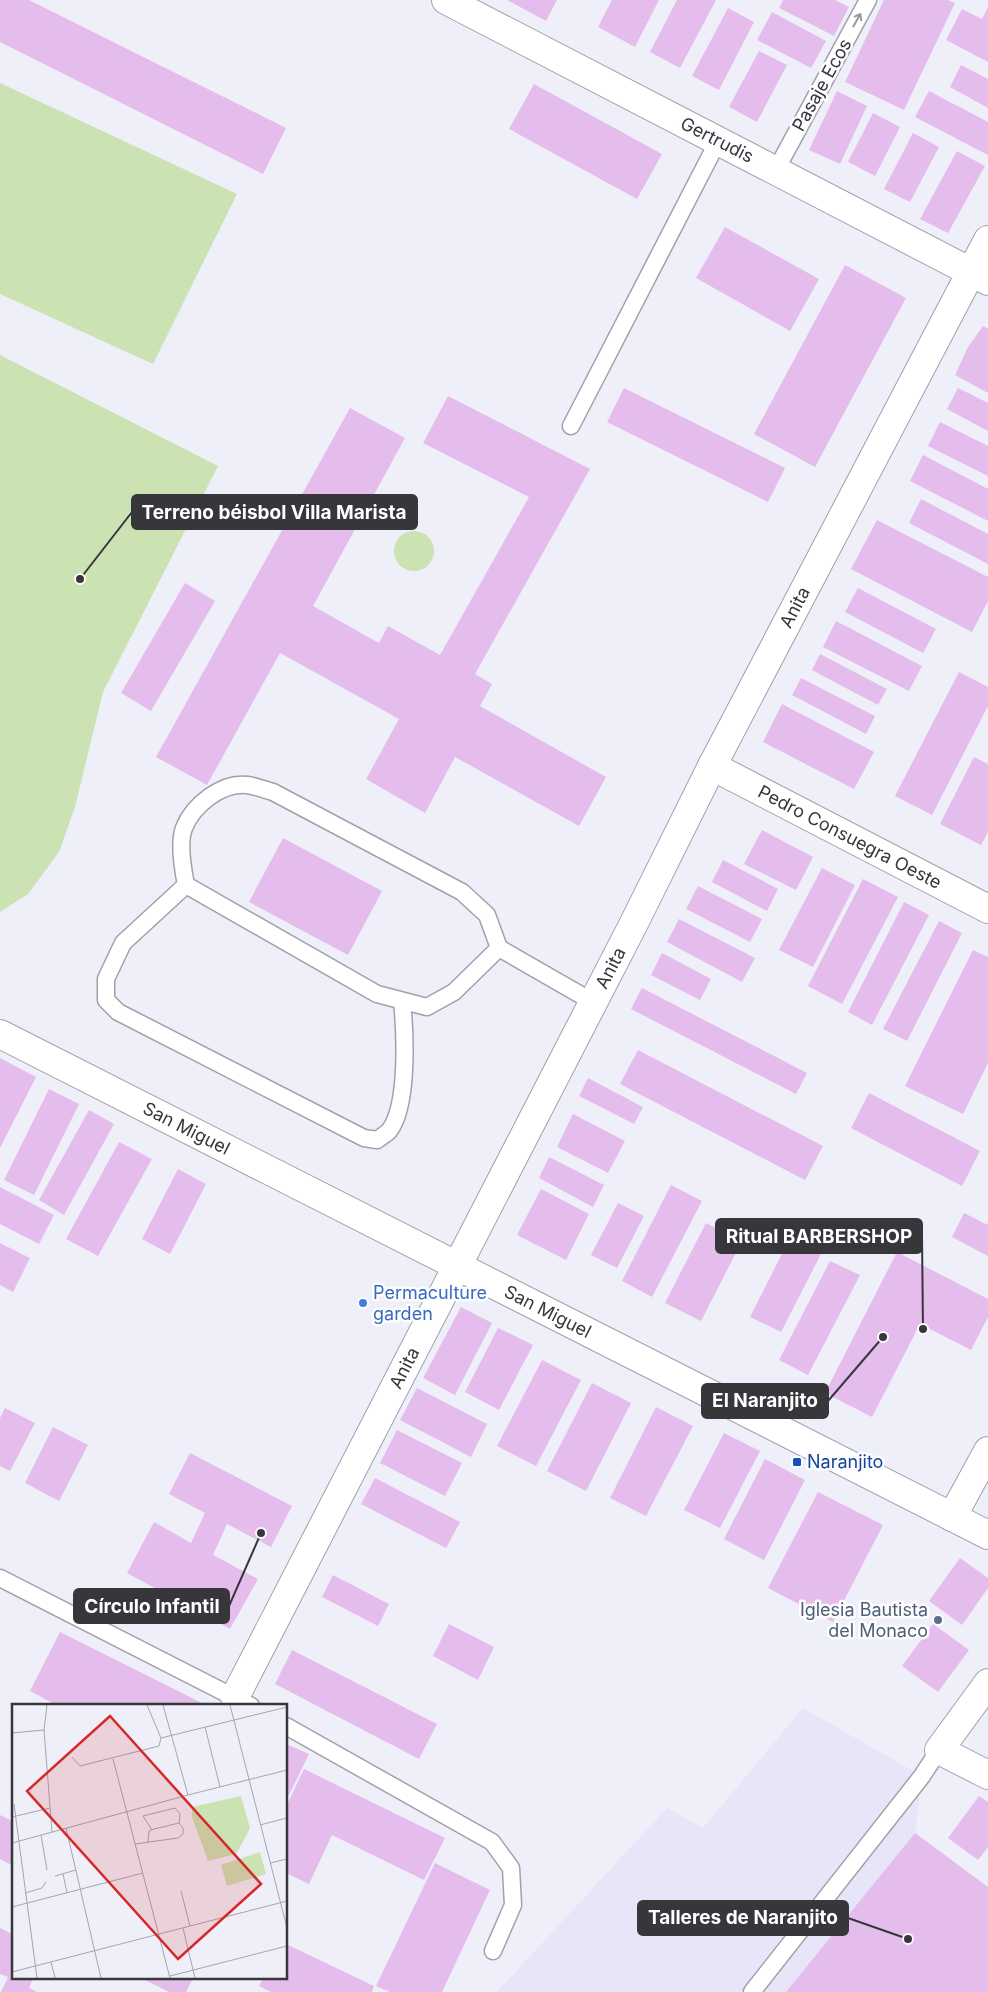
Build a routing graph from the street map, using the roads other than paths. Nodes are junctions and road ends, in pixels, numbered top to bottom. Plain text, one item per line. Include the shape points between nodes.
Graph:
1 (446, 0) edge
2 (868, 0) edge
3 (718, 141) junction
4 (776, 170) junction
5 (988, 240) edge
6 (980, 276) edge
7 (571, 426) dead end
8 (712, 766) junction
9 (186, 885) junction
10 (988, 909) edge
11 (498, 948) junction
12 (402, 1001) junction
13 (593, 1002) junction
14 (0, 1034) edge
15 (457, 1266) junction
16 (988, 1451) edge
17 (952, 1517) junction
18 (988, 1535) edge
19 (0, 1578) edge
20 (988, 1683) edge
21 (243, 1701) edge
22 (288, 1727) edge
23 (939, 1750) junction
24 (988, 1775) edge
25 (493, 1952) dead end
26 (752, 1992) edge

1 - 3 street, Gertrudis
4 -> 2 lane, Pasaje Ecos
3 - 4 street, Gertrudis
3 - 7 lane
4 - 6 street, Gertrudis
5 - 6 street, Anita
6 - 8 street, Anita
8 - 10 street, Pedro Consuegra Oeste
8 - 13 street, Anita
9 - 11 lane via 182,865 183,829 197,806 217,791 246,784 274,792 462,892 487,915
9 - 12 lane via 376,994
9 - 12 lane via 123,943 106,979 106,1000 118,1012 364,1138 377,1140 390,1130 398,1110 405,1067
11 - 12 lane via 454,992 427,1006
11 - 13 lane
13 - 15 street, Anita
14 - 15 street, San Miguel
15 - 17 street, San Miguel
15 - 21 street, Anita
16 - 17 street
17 - 18 street, San Miguel
19 - 21 lane
20 - 23 street
22 - 25 lane via 492,1842 511,1868 513,1905
23 - 24 street
23 - 26 lane

